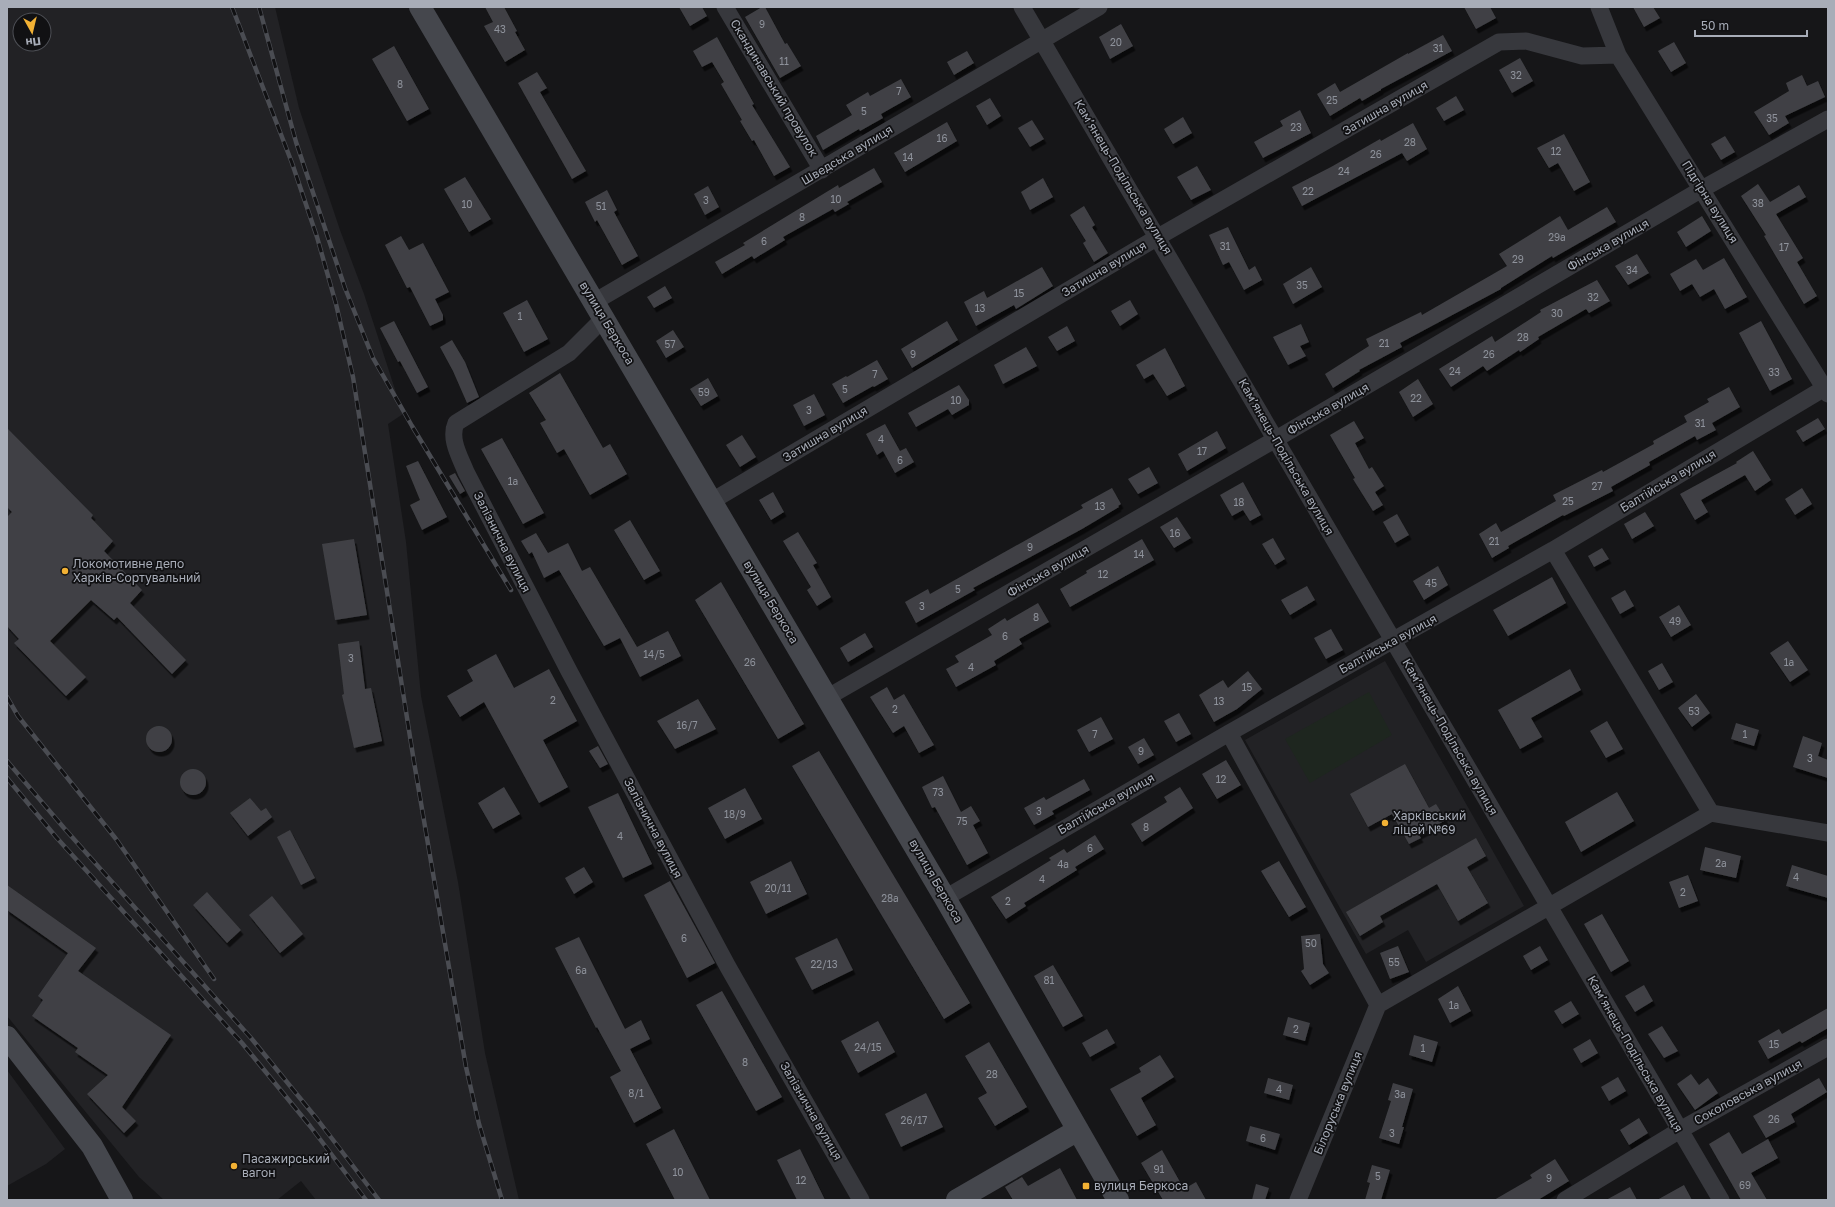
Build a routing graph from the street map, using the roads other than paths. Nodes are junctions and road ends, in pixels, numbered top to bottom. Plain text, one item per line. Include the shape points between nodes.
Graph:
1 (420, 7) edge
2 (725, 7) edge
3 (1022, 7) edge
4 (1099, 7) edge
5 (1599, 7) edge
6 (1041, 39) junction
7 (1618, 54) junction
8 (1828, 119) edge
9 (822, 170) junction
10 (1702, 189) junction
11 (1158, 237) junction
12 (599, 310) junction
13 (1827, 390) edge
14 (1276, 439) junction
15 (457, 450) joint
16 (712, 501) junction
17 (1553, 550) junction
18 (1394, 641) junction
19 (828, 697) junction
20 (1229, 733) junction
21 (1710, 813) junction
22 (1828, 833) edge
23 (946, 898) junction
24 (1550, 907) junction
25 (1378, 1005) junction
26 (7, 1037) edge
27 (1828, 1047) edge
28 (1078, 1130) junction
29 (1680, 1130) junction
30 (122, 1200) edge
31 (861, 1200) edge
32 (957, 1200) edge
33 (1118, 1200) edge
34 (1298, 1200) edge
35 (1565, 1200) edge
36 (1721, 1200) edge

1 - 12 street, вулиця Беркоса
2 - 9 street, Скандинавський провулок
3 - 6 street, Кам’янець-Подільська вулиця
4 - 6 street, Шведська вулиця
5 - 7 street, Підгірна вулиця
6 - 9 street, Шведська вулиця
6 - 11 street, Кам’янець-Подільська вулиця
7 - 10 street, Підгірна вулиця
7 - 11 street, Затишна вулиця via 1582,56 1526,41 1499,42
8 - 10 street, Фінська вулиця
9 - 12 street, Шведська вулиця
10 - 13 street, Підгірна вулиця
10 - 14 street, Фінська вулиця
11 - 14 street, Кам’янець-Подільська вулиця
11 - 16 street, Затишна вулиця
12 - 15 street, Шведська вулиця via 569,354 456,423 453,436
12 - 16 street, вулиця Беркоса
13 - 17 street, Балтійська вулиця
14 - 18 street, Кам’янець-Подільська вулиця
14 - 19 street, Фінська вулиця
15 - 31 street, Залізнична вулиця via 569,671 728,967
16 - 19 street, вулиця Беркоса
17 - 18 street, Балтійська вулиця
17 - 21 street
18 - 20 street, Балтійська вулиця
18 - 24 street, Кам’янець-Подільська вулиця
19 - 23 street, вулиця Беркоса
20 - 23 street, Балтійська вулиця
20 - 25 street
21 - 22 street
21 - 24 street
23 - 28 street, вулиця Беркоса
24 - 25 street
24 - 29 street, Кам’янець-Подільська вулиця
25 - 34 street, Білоруська вулиця
26 - 30 street via 92,1146
27 - 29 street, Соколовська вулиця
28 - 32 street
28 - 33 street, вулиця Беркоса
29 - 35 street, Соколовська вулиця
29 - 36 street, Кам’янець-Подільська вулиця

